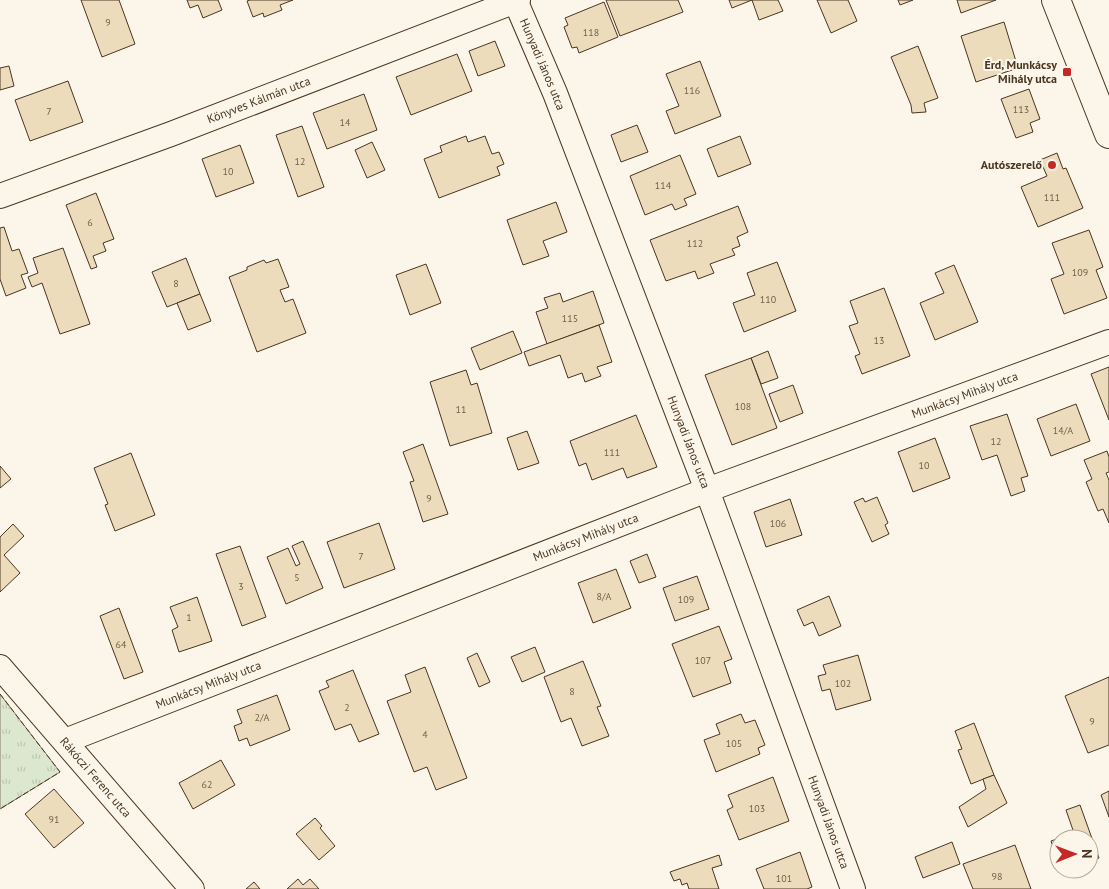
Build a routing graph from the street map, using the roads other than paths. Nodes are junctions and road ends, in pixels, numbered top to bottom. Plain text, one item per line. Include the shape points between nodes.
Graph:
1 (516, 0) edge
2 (1056, 0) edge
3 (1109, 134) edge
4 (0, 196) edge
5 (1109, 342) edge
6 (707, 490) junction
7 (0, 667) edge
8 (65, 741) junction
9 (192, 889) edge
10 (852, 889) edge

1 - 4 street, Könyves Kálmán utca via 171,134
1 - 6 street, Hunyadi János utca via 555,93
2 - 3 street
5 - 6 street, Munkácsy Mihály utca
6 - 8 street, Munkácsy Mihály utca
6 - 10 street, Hunyadi János utca
7 - 8 street, Rákóczi Ferenc utca
8 - 9 street, Rákóczi Ferenc utca

